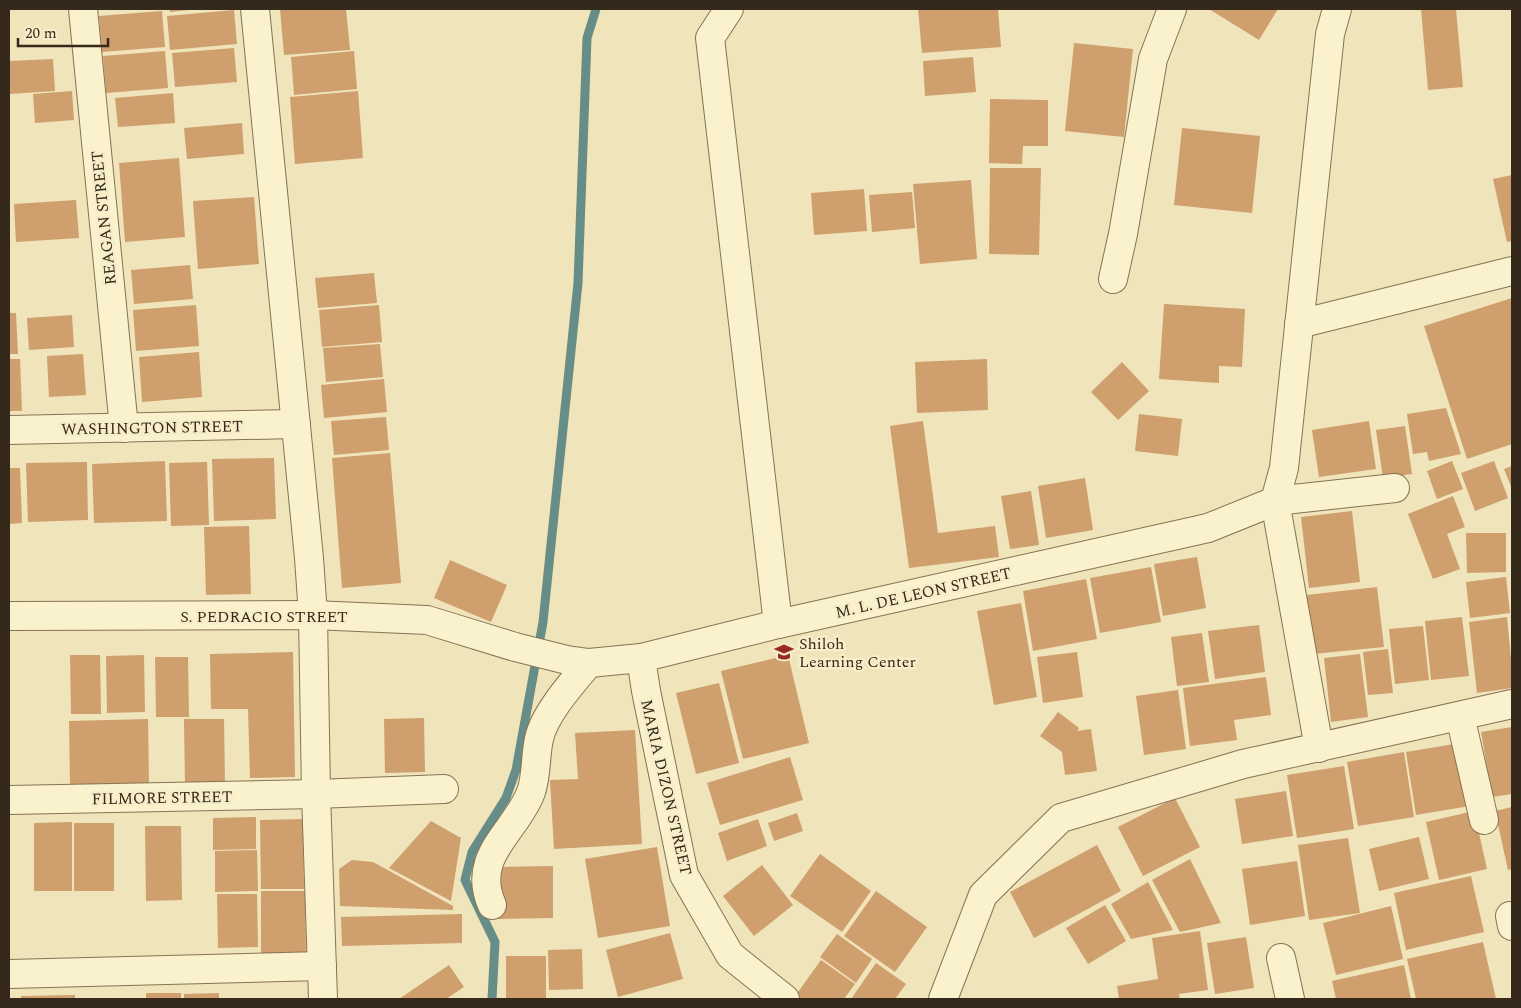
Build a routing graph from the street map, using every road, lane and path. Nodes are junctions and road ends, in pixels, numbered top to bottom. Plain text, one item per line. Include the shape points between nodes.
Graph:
1 (83, 9) edge
2 (254, 9) edge
3 (729, 9) edge
4 (1172, 9) edge
5 (1337, 9) edge
6 (1512, 271) edge
7 (1113, 279) dead end
8 (1299, 324) junction
9 (296, 424) junction
10 (124, 428) junction
11 (9, 430) edge
12 (1395, 488) dead end
13 (1275, 501) junction
14 (313, 615) junction
15 (9, 616) edge
16 (778, 624) junction
17 (641, 658) junction
18 (578, 661) junction
19 (1512, 704) edge
20 (1460, 716) junction
21 (1319, 748) junction
22 (444, 789) dead end
23 (316, 794) junction
24 (9, 800) edge
25 (1484, 820) dead end
26 (492, 905) dead end
27 (1281, 958) dead end
28 (322, 966) junction
29 (9, 974) edge
30 (323, 999) edge
31 (785, 999) edge
32 (943, 999) edge
33 (1290, 999) edge

1 - 10 street, REAGAN STREET
2 - 9 street
3 - 16 street via 710,38
4 - 7 street via 1153,59
5 - 8 street via 1330,34
6 - 8 street
8 - 13 street via 1284,468
9 - 10 street, WASHINGTON STREET
9 - 14 street
10 - 11 street, WASHINGTON STREET
12 - 13 street, M. L. DE LEON STREET
13 - 16 street, M. L. DE LEON STREET via 1208,528
13 - 21 street
14 - 15 street, S. PEDRACIO STREET
14 - 18 street, S. PEDRACIO STREET via 427,620 515,647
14 - 23 street
16 - 17 street, M. L. DE LEON STREET
17 - 18 street, M. L. DE LEON STREET
17 - 31 street, MARIA DIZON STREET via 684,875 730,955
18 - 26 street via 565,692 539,736 531,792 488,862 487,887
19 - 20 street
20 - 21 street
20 - 25 street
21 - 32 street via 1243,764 1061,818 983,895
22 - 23 street, FILMORE STREET
23 - 24 street, FILMORE STREET
23 - 28 street
27 - 33 street
28 - 29 street
28 - 30 street

